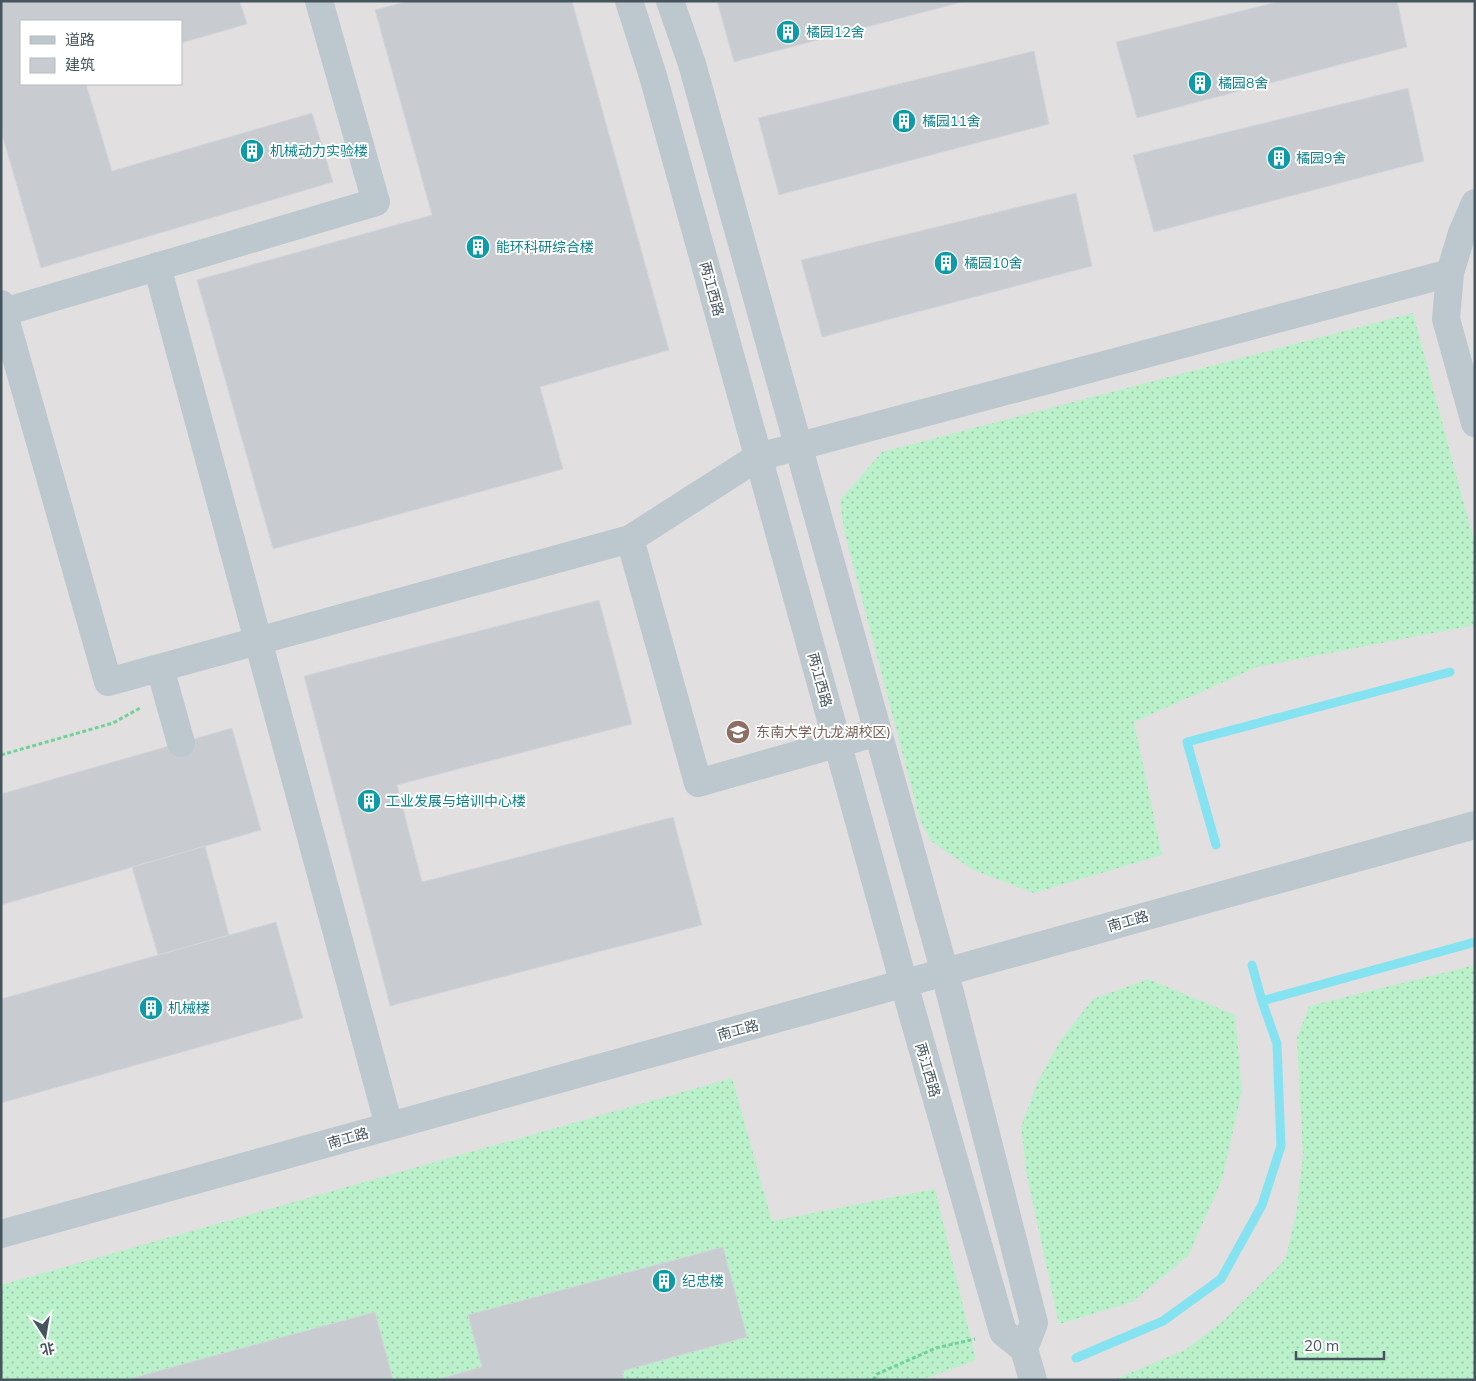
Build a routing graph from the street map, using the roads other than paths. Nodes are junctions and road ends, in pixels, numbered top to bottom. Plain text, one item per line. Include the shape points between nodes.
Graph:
1 (319, 1) edge
2 (629, 1) edge
3 (670, 1) edge
4 (692, 64) junction
5 (653, 76) junction
6 (1475, 203) edge
7 (157, 266) junction
8 (1450, 273) junction
9 (2, 308) edge
10 (1475, 423) edge
11 (798, 447) junction
12 (758, 457) junction
13 (630, 539) junction
14 (260, 641) junction
15 (164, 681) junction
16 (878, 732) junction
17 (181, 742) dead end
18 (837, 743) junction
19 (1475, 825) edge
20 (945, 972) junction
21 (904, 984) junction
22 (389, 1126) junction
23 (1, 1234) edge
24 (1024, 1348) junction
25 (1033, 1380) edge

1 - 7 street via 376,202
2 - 5 street, 两江西路
3 - 4 street
4 - 5 street
4 - 11 street
5 - 12 street, 两江西路
6 - 8 street
7 - 9 street
7 - 14 street
8 - 10 street via 1446,319
8 - 11 street
9 - 15 street via 108,682
11 - 12 street
11 - 16 street
12 - 13 street
12 - 18 street, 两江西路
13 - 14 street
13 - 18 street via 698,783
14 - 15 street
14 - 22 street
15 - 17 street
16 - 18 street
16 - 20 street
18 - 21 street, 两江西路
19 - 20 street, 南工路
20 - 21 street, 南工路
20 - 24 street via 1034,1323
21 - 22 street, 南工路
21 - 24 street, 两江西路 via 1002,1332
22 - 23 street, 南工路
24 - 25 street

